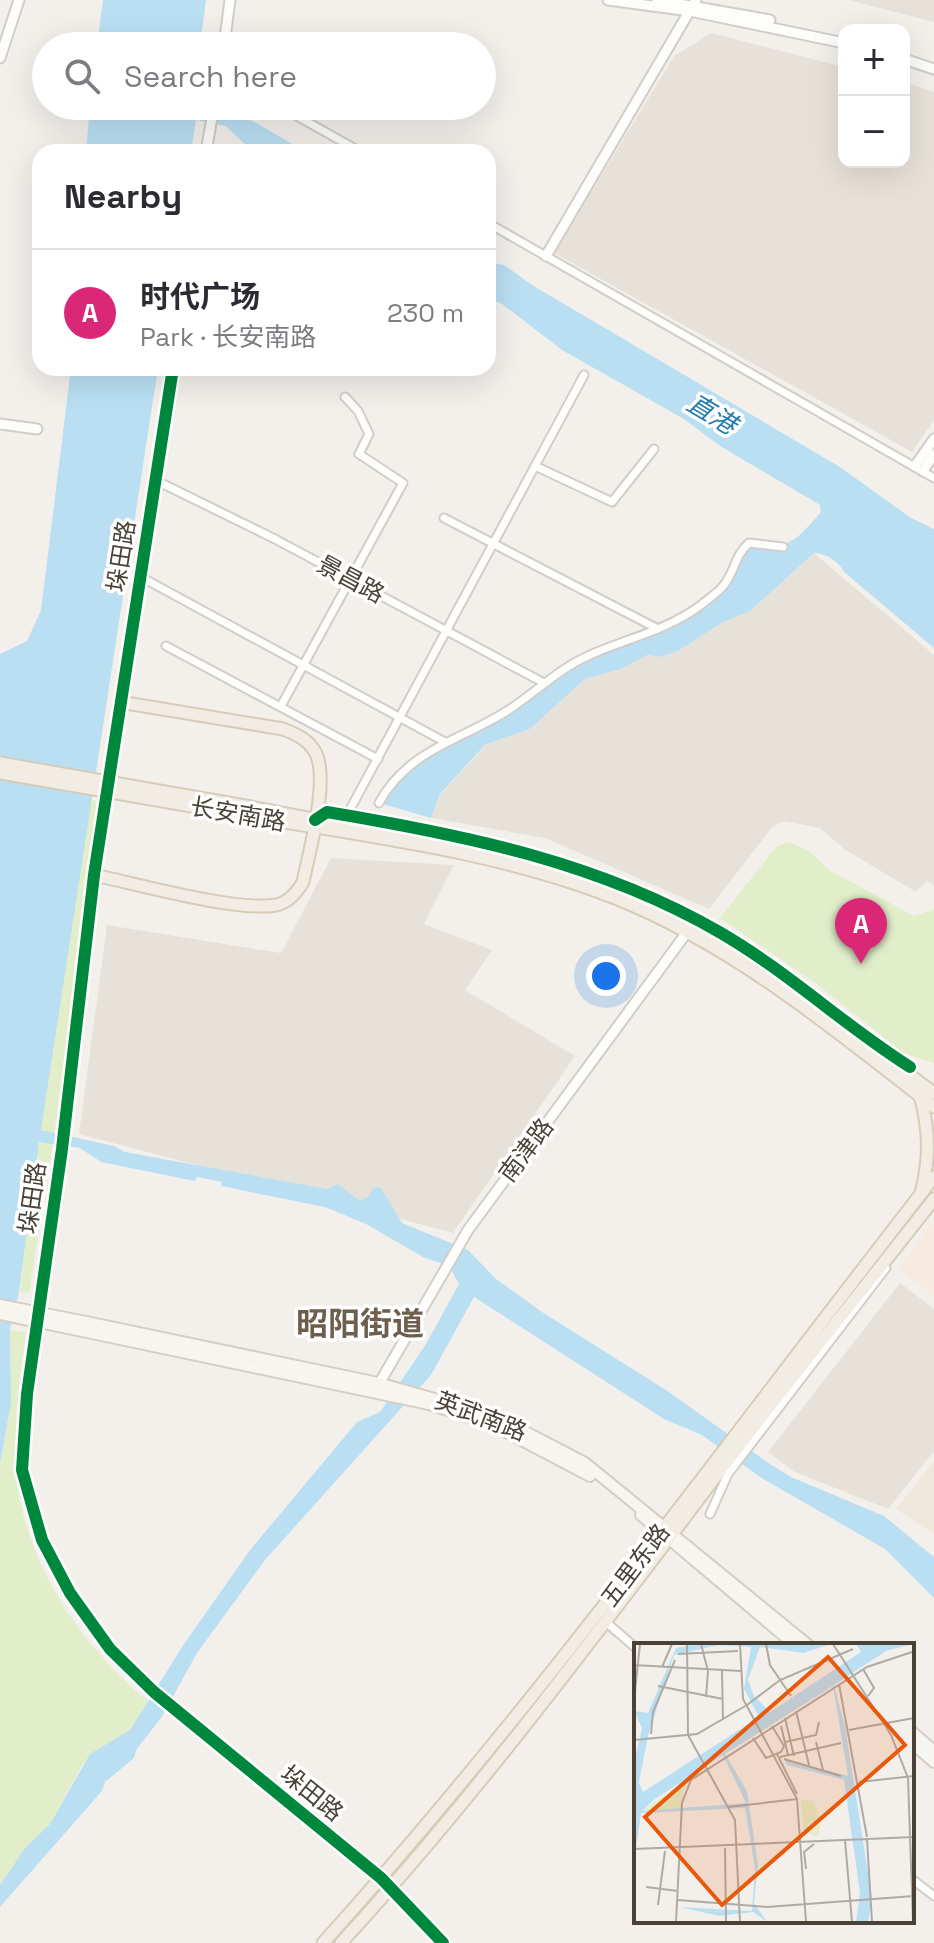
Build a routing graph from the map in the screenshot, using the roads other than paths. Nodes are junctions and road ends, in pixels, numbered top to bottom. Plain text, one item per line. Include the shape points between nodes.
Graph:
1 (19, 0) edge
2 (231, 0) edge
3 (608, 0) edge
4 (657, 0) edge
5 (693, 6) edge
6 (226, 32) edge
7 (838, 39) edge
8 (0, 58) edge
9 (910, 58) edge
10 (934, 66) edge
11 (212, 120) edge
12 (304, 120) edge
13 (208, 144) edge
14 (347, 144) edge
15 (496, 228) edge
16 (546, 256) junction
17 (584, 375) dead end
18 (172, 376) edge
19 (345, 397) dead end
20 (0, 424) edge
21 (37, 429) dead end
22 (934, 439) edge
23 (654, 449) dead end
24 (934, 454) edge
25 (535, 466) junction
26 (919, 468) junction
27 (934, 478) edge
28 (155, 480) junction
29 (444, 518) dead end
30 (493, 544) junction
31 (783, 547) dead end
32 (141, 577) junction
33 (350, 579) junction
34 (658, 629) junction
35 (446, 630) junction
36 (166, 646) dead end
37 (305, 664) junction
38 (544, 683) junction
39 (120, 702) junction
40 (281, 706) junction
41 (400, 716) junction
42 (445, 742) junction
43 (378, 759) junction
44 (0, 763) edge
45 (0, 773) edge
46 (379, 803) dead end
47 (250, 811) junction
48 (347, 815) junction
49 (314, 824) junction
50 (94, 875) junction
51 (693, 927) junction
52 (910, 1067) dead end
53 (919, 1082) junction
54 (934, 1084) edge
55 (934, 1093) edge
56 (920, 1095) junction
57 (934, 1107) edge
58 (934, 1177) edge
59 (921, 1194) junction
60 (934, 1199) edge
61 (934, 1206) edge
62 (0, 1305) edge
63 (0, 1314) edge
64 (89, 1328) junction
65 (376, 1388) junction
66 (747, 1437) junction
67 (719, 1473) junction
68 (710, 1514) dead end
69 (668, 1532) junction
70 (607, 1623) junction
71 (793, 1643) edge
72 (806, 1643) edge
73 (634, 1646) edge
74 (914, 1734) edge
75 (914, 1745) edge
76 (934, 1751) edge
77 (934, 1762) edge
78 (381, 1878) junction
79 (914, 1881) edge
80 (392, 1888) junction
81 (934, 1896) edge
82 (323, 1943) edge
83 (341, 1943) edge
84 (443, 1943) edge

1 - 8 street
2 - 6 street
3 - 5 street
4 - 5 street
5 - 7 street
5 - 16 street
9 - 10 street
11 - 13 street
12 - 14 street
15 - 16 street
16 - 26 street
17 - 25 street
18 - 28 street, 垛田路
19 - 33 street via 369,434 359,454 403,483
20 - 21 street
22 - 26 street
23 - 25 street via 612,502
24 - 26 street
25 - 30 street
26 - 27 street
28 - 32 street, 垛田路
28 - 33 street, 景昌路
29 - 30 street
30 - 34 street
30 - 35 street
31 - 34 street via 749,543 724,584 700,606
32 - 37 street
32 - 39 street, 垛田路
33 - 35 street, 景昌路
33 - 37 street
34 - 38 street via 591,654
35 - 38 street, 景昌路
35 - 41 street
36 - 40 street
37 - 40 street
37 - 41 street
38 - 42 street via 506,712
39 - 49 main road via 283,729 302,737 319,763
39 - 50 street, 垛田路
40 - 43 street
41 - 42 street
41 - 43 street
42 - 46 street via 389,785
43 - 48 street
44 - 47 main road, 长安南路, bridge
45 - 47 main road, 长安南路, bridge
47 - 49 main road, 长安南路
48 - 49 street via 327,812
48 - 51 street via 535,854 620,884
49 - 50 main road via 303,882 278,905 244,905
49 - 51 main road, 长安南路 via 518,866
50 - 78 street, 垛田路 via 27,1394 22,1470 42,1540 70,1593 110,1649 175,1710
51 - 52 street via 765,961
51 - 53 main road, 长安南路 via 814,1002
51 - 56 main road, 长安南路
51 - 65 street, 南津路 via 468,1230
53 - 54 main road
53 - 55 main road, 长安南路
56 - 57 main road, 长安南路
56 - 59 main road via 928,1122
58 - 59 main road, 五里东路
59 - 66 main road, 五里东路
60 - 66 main road, 五里东路
61 - 66 street
62 - 64 main road, bridge
63 - 64 main road, bridge
64 - 65 main road, 英武南路
65 - 69 main road, 英武南路 via 495,1416 585,1463
66 - 67 main road, 五里东路
67 - 68 street
67 - 69 main road, 五里东路
69 - 70 main road, 五里东路
69 - 71 main road, 英武南路
69 - 72 main road, 英武南路
69 - 78 main road, 五里东路
70 - 73 street
70 - 80 main road, 五里东路
74 - 76 main road
75 - 77 main road
78 - 80 street, 垛田路
78 - 82 main road, 五里东路
79 - 81 street
80 - 83 main road, 五里东路
80 - 84 street, 垛田路

